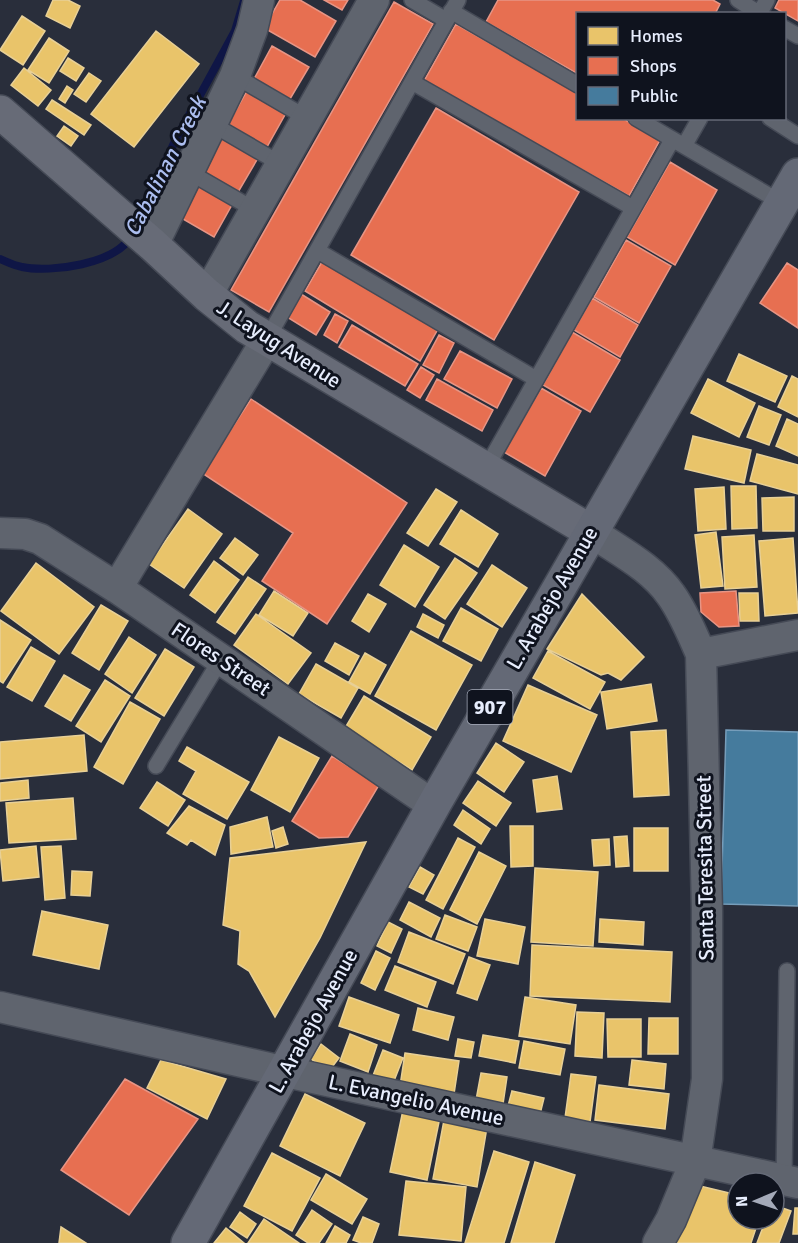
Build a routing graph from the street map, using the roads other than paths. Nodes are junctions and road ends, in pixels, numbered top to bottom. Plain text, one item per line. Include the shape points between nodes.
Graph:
1 (259, 0) edge
2 (374, 0) edge
3 (412, 0) edge
4 (738, 0) edge
5 (452, 10) edge
6 (758, 12) edge
7 (235, 76) junction
8 (412, 82) junction
9 (576, 84) edge
10 (0, 112) edge
11 (307, 118) junction
12 (639, 120) edge
13 (698, 120) edge
14 (773, 120) edge
15 (212, 124) junction
16 (798, 136) edge
17 (678, 143) junction
18 (281, 164) junction
19 (189, 172) junction
20 (798, 175) edge
21 (782, 203) junction
22 (633, 208) junction
23 (255, 210) junction
24 (150, 242) junction
25 (318, 251) junction
26 (207, 295) junction
27 (266, 341) junction
28 (536, 378) junction
29 (485, 470) junction
30 (2, 529) edge
31 (590, 531) junction
32 (117, 588) junction
33 (798, 635) edge
34 (701, 654) junction
35 (221, 659) junction
36 (156, 766) dead end
37 (433, 805) junction
38 (787, 970) dead end
39 (0, 1007) edge
40 (286, 1072) junction
41 (694, 1161) junction
42 (791, 1181) edge
43 (188, 1243) edge
44 (658, 1243) edge

1 - 7 street
2 - 11 street
3 - 5 lane
4 - 6 lane
5 - 8 lane
5 - 9 lane
7 - 11 lane
7 - 15 street
8 - 22 lane
8 - 25 lane
10 - 24 street, J. Layug Avenue
11 - 18 street
12 - 17 lane
13 - 17 lane
14 - 16 lane
15 - 18 lane
15 - 19 street
17 - 21 lane
17 - 22 lane
18 - 23 street
19 - 23 lane
19 - 24 street
20 - 21 main road, L. Arabejo Avenue / 907
21 - 31 main road, L. Arabejo Avenue / 907
22 - 28 lane
23 - 26 street
24 - 26 street, J. Layug Avenue
25 - 27 lane
25 - 28 lane
26 - 27 street, J. Layug Avenue
27 - 29 street, J. Layug Avenue
27 - 32 street
28 - 29 lane
29 - 31 street, J. Layug Avenue
30 - 32 street, Flores Street via 40,539
31 - 34 street, Santa Teresita Street via 650,572 670,593
31 - 37 main road, L. Arabejo Avenue / 907
32 - 35 street, Flores Street
33 - 34 street
34 - 41 street, Santa Teresita Street via 706,1079
35 - 36 lane
35 - 37 street, Flores Street
37 - 40 main road, L. Arabejo Avenue / 907
38 - 42 lane
39 - 40 street, L. Evangelio Avenue
40 - 41 street, L. Evangelio Avenue
40 - 43 main road, L. Arabejo Avenue / 907
41 - 42 street, L. Evangelio Avenue
41 - 44 street, Santa Teresita Street

